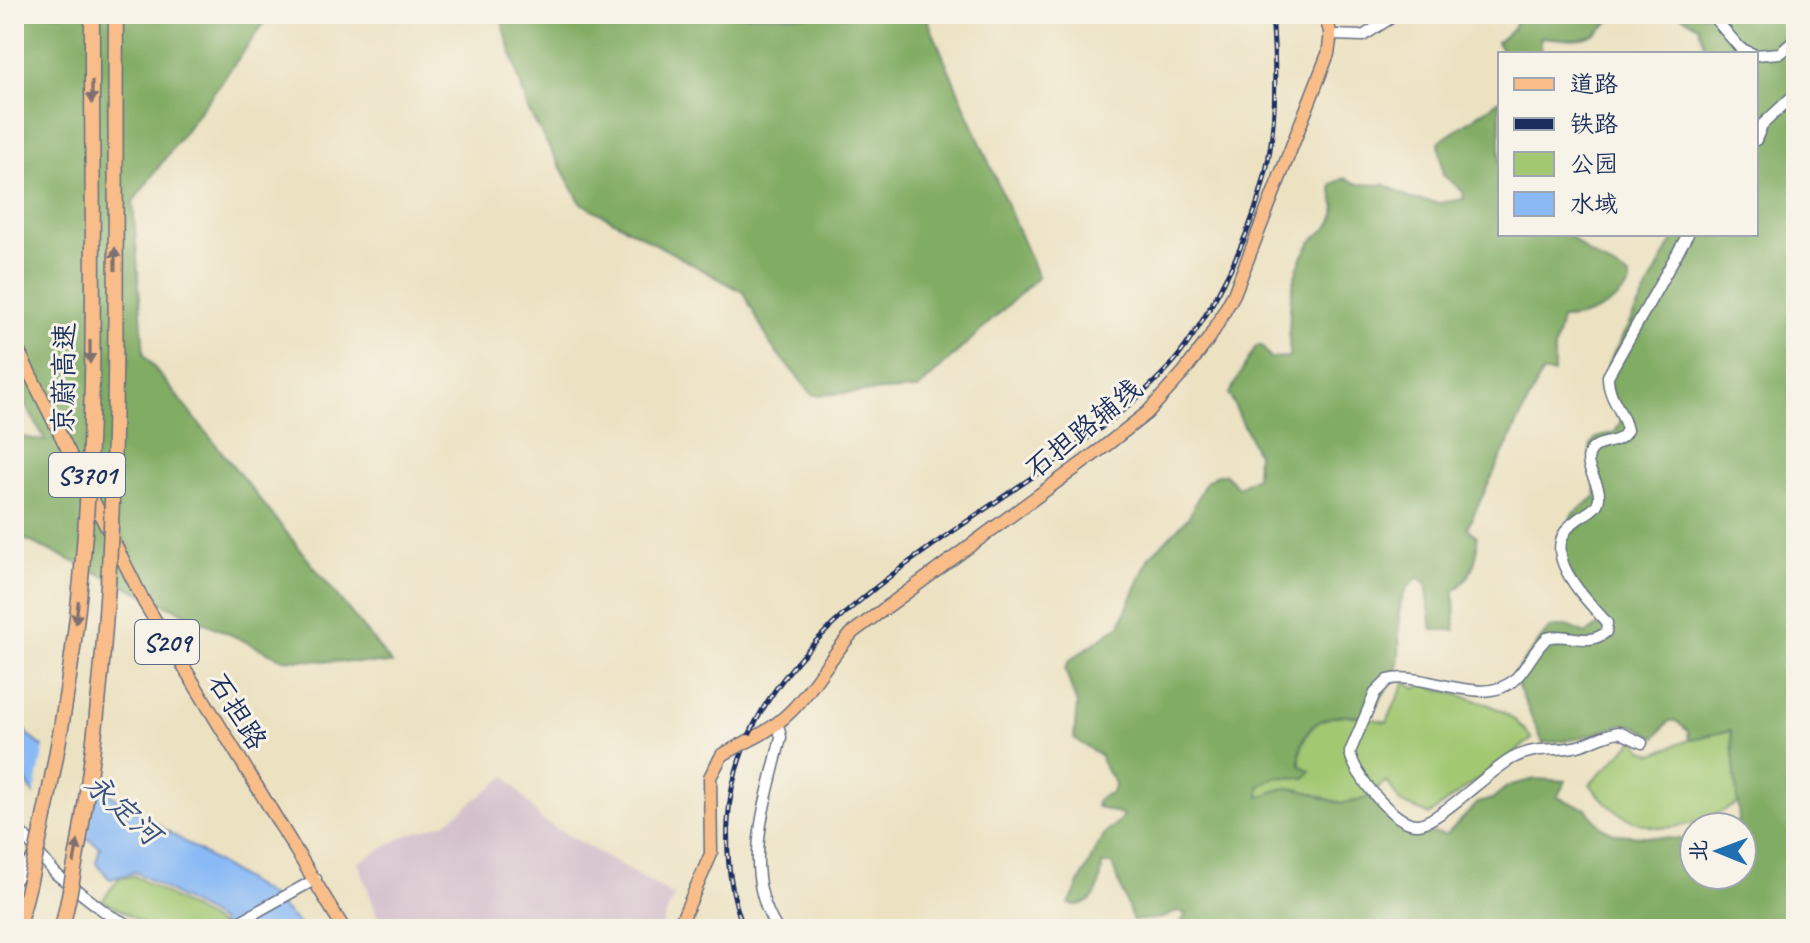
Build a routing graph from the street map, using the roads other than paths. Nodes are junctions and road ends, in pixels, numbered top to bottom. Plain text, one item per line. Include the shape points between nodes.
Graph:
1 (92, 14) edge
2 (116, 14) edge
3 (1320, 14) edge
4 (1397, 14) edge
5 (1711, 14) edge
6 (1331, 35) junction
7 (1796, 39) edge
8 (1749, 52) edge
9 (1758, 55) edge
10 (1796, 93) edge
11 (1758, 135) edge
12 (1687, 236) edge
13 (14, 342) edge
14 (778, 725) junction
15 (1642, 743) dead end
16 (14, 824) edge
17 (38, 852) junction
18 (316, 879) junction
19 (14, 881) edge
20 (18, 929) edge
21 (62, 929) edge
22 (137, 929) edge
23 (226, 929) edge
24 (344, 929) edge
25 (678, 929) edge
26 (777, 929) edge

1 -> 20 highway, 京蔚高速 / S3701, bridge via 89,441 78,607 59,738
21 -> 2 highway, 京蔚高速 / S3701, bridge via 94,741 109,597
3 - 6 main road
4 - 6 street via 1363,36
5 - 8 street
6 - 14 main road, 石担路辅线 via 1252,255 1210,337 1184,372 1147,413 1104,447 853,632 790,717
7 - 9 street via 1780,53
10 - 11 street
12 - 15 street via 1608,376 1607,389 1627,430 1618,441 1590,452 1588,463 1600,501 1563,539 1567,578 1607,623 1606,632 1587,641 1547,638 1517,678 1498,687 1465,690 1408,678 1388,680 1375,693 1350,752 1381,803 1415,824 1428,821 1489,773 1528,751 1579,745 1619,732
13 - 18 main road, 石担路 / S209 via 144,602
14 - 25 main road, 石担路辅线, bridge via 722,755 710,777 711,854
14 - 26 street via 781,737 756,852 760,895
16 - 17 street
17 - 19 street
17 - 22 street via 77,891
18 - 23 street
18 - 24 main road, 石担路 / S209

